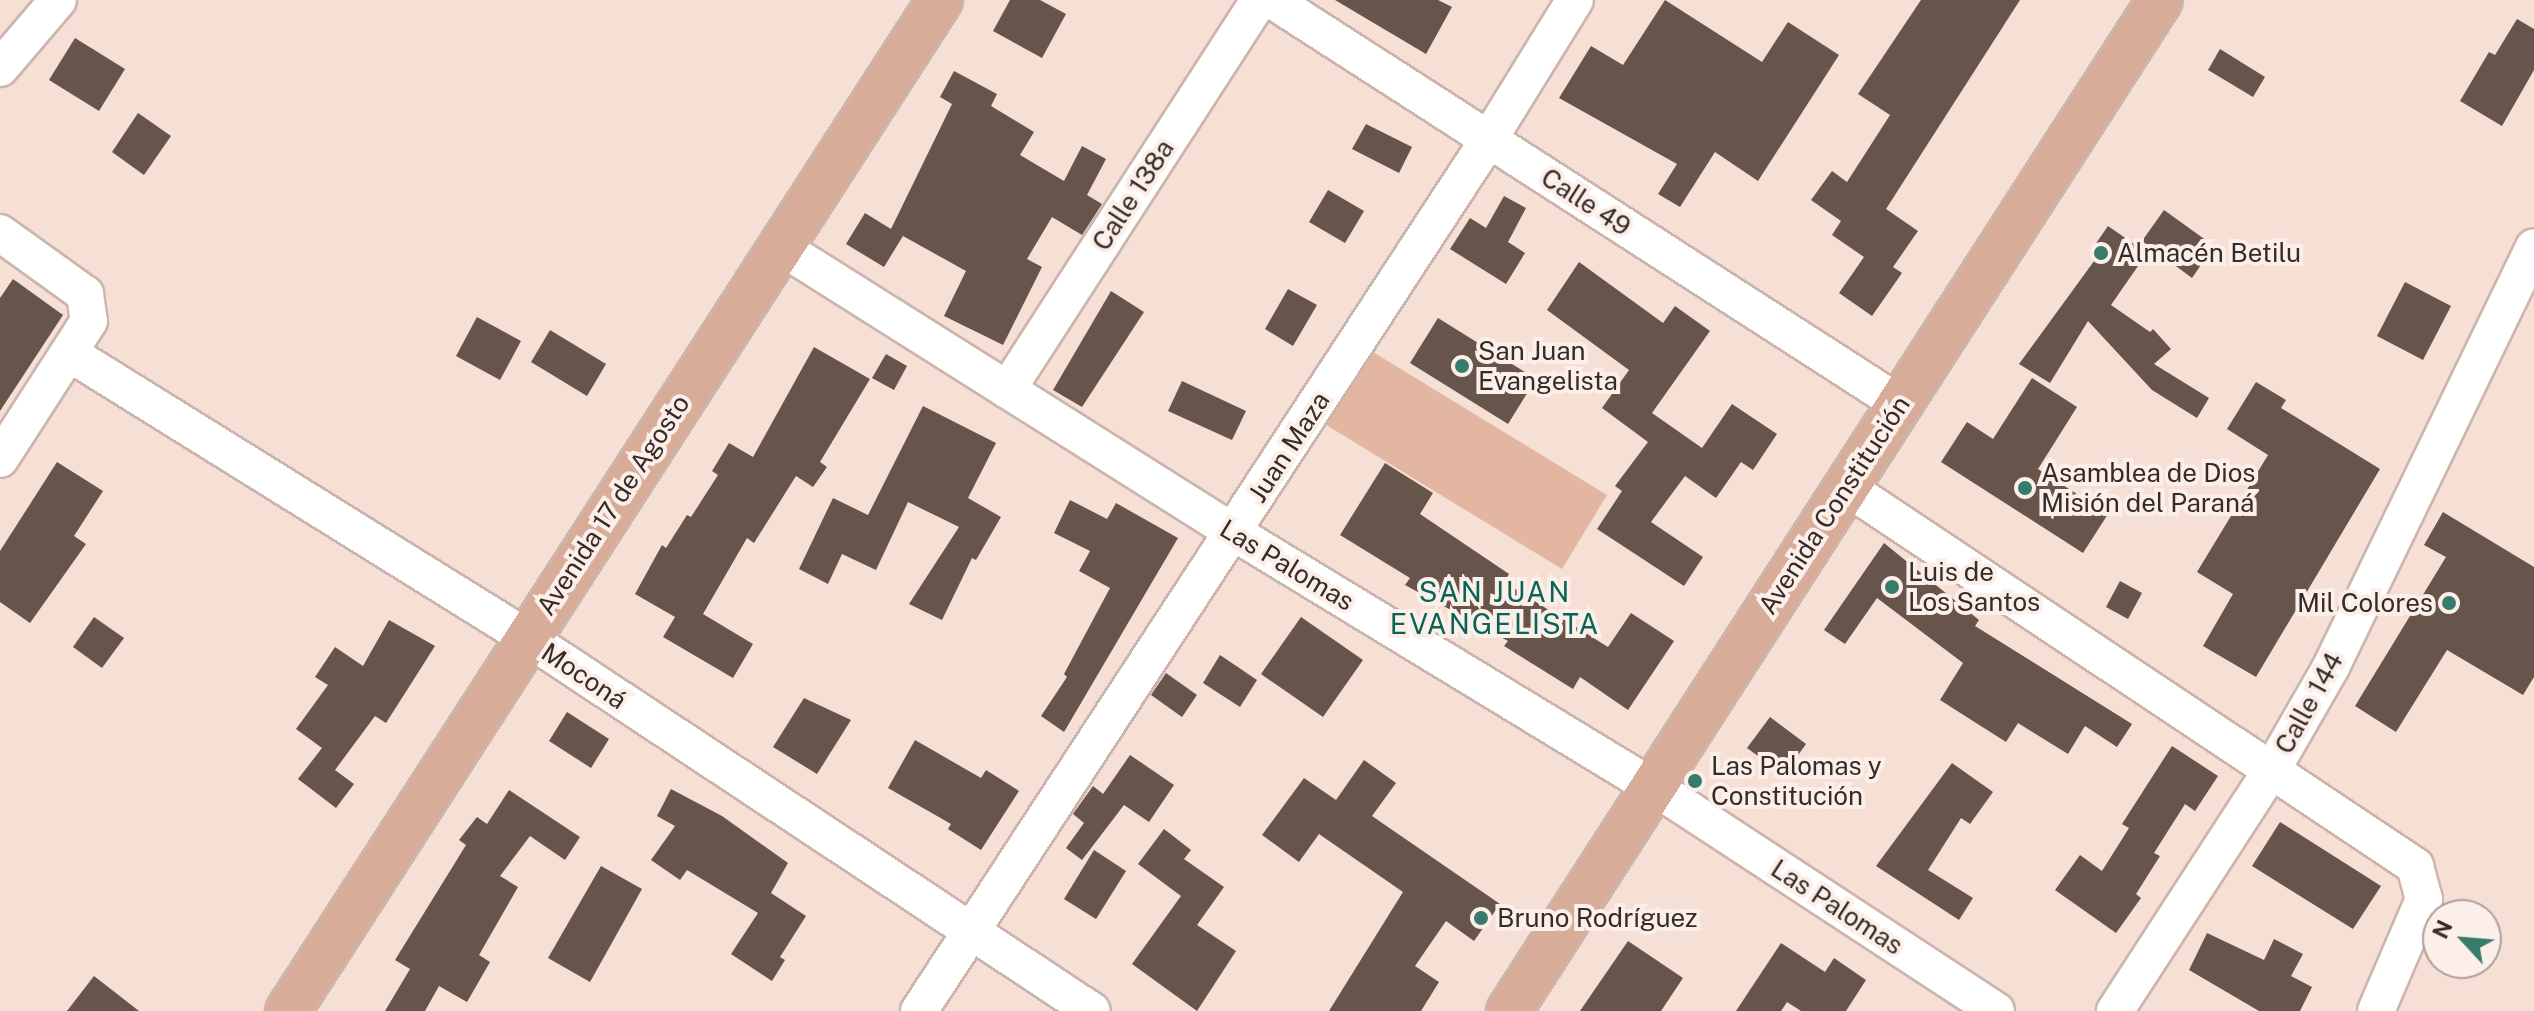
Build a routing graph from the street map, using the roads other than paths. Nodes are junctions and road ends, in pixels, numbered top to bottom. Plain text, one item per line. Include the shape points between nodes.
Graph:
1 (58, 0) edge
2 (940, 0) edge
3 (1259, 0) edge
4 (1272, 0) edge
5 (1575, 0) edge
6 (2146, 5) edge
7 (0, 68) edge
8 (1489, 139) junction
9 (0, 233) edge
10 (781, 247) junction
11 (2534, 248) edge
12 (69, 353) junction
13 (1007, 390) junction
14 (1900, 404) junction
15 (0, 459) edge
16 (1846, 487) junction
17 (1233, 532) junction
18 (526, 637) junction
19 (2273, 768) junction
20 (1651, 786) junction
21 (970, 932) junction
22 (288, 1011) edge
23 (919, 1011) edge
24 (1092, 1011) edge
25 (1509, 1011) edge
26 (1996, 1011) edge
27 (2115, 1011) edge
28 (2376, 1011) edge

1 - 7 street
2 - 10 main road, Avenida 17 de Agosto
3 - 13 street, Calle 138a
4 - 8 street, Calle 49
5 - 8 street, Juan Maza
6 - 14 main road, Avenida Constitución
8 - 14 street, Calle 49
8 - 17 street, Juan Maza
9 - 12 street via 85,294 89,321
10 - 13 street, Las Palomas
10 - 18 main road, Avenida 17 de Agosto
11 - 19 street, Calle 144 via 2331,667
12 - 15 street
12 - 18 street, Moconá
13 - 17 street, Las Palomas
14 - 16 main road, Avenida Constitución
16 - 19 street
16 - 20 main road, Avenida Constitución
17 - 20 street, Las Palomas
17 - 21 street, Juan Maza
18 - 21 street, Moconá
18 - 22 main road, Avenida 17 de Agosto
19 - 27 street, Calle 144
19 - 28 street via 2415,866 2424,899
20 - 25 main road, Avenida Constitución
20 - 26 street, Las Palomas
21 - 23 street, Juan Maza
21 - 24 street, Moconá

